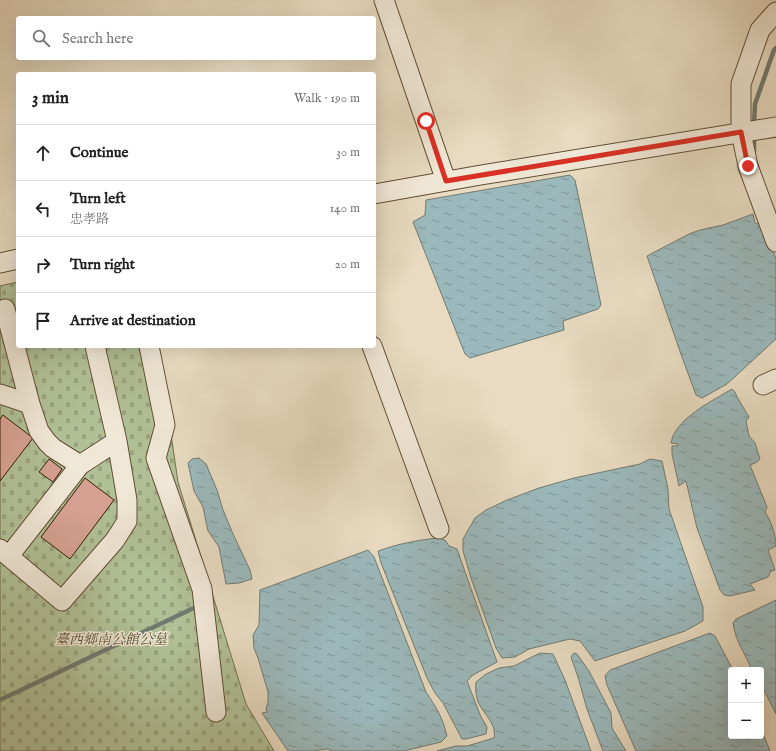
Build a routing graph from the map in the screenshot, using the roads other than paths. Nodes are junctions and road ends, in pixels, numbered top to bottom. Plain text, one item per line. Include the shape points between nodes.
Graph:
1 (384, 0) edge
2 (776, 12) edge
3 (776, 127) edge
4 (741, 132) junction
5 (446, 181) junction
6 (376, 194) edge
7 (776, 242) edge
8 (16, 259) edge
9 (0, 263) edge
10 (5, 308) dead end
11 (96, 348) edge
12 (149, 348) edge
13 (373, 348) edge
14 (0, 394) edge
15 (30, 404) junction
16 (117, 441) junction
17 (80, 465) junction
18 (439, 529) dead end
19 (4, 553) edge
20 (216, 712) dead end

1 - 5 street
2 - 4 street via 760,30 741,84
3 - 4 street
4 - 5 street
4 - 7 street via 748,166
5 - 6 street
8 - 9 street
10 - 15 street
11 - 16 street
12 - 20 street via 165,425 156,458 202,589
13 - 18 street
14 - 15 street
15 - 17 street via 39,431 46,442
16 - 17 street
16 - 19 street via 128,500 127,521 115,540 62,601
17 - 19 street

